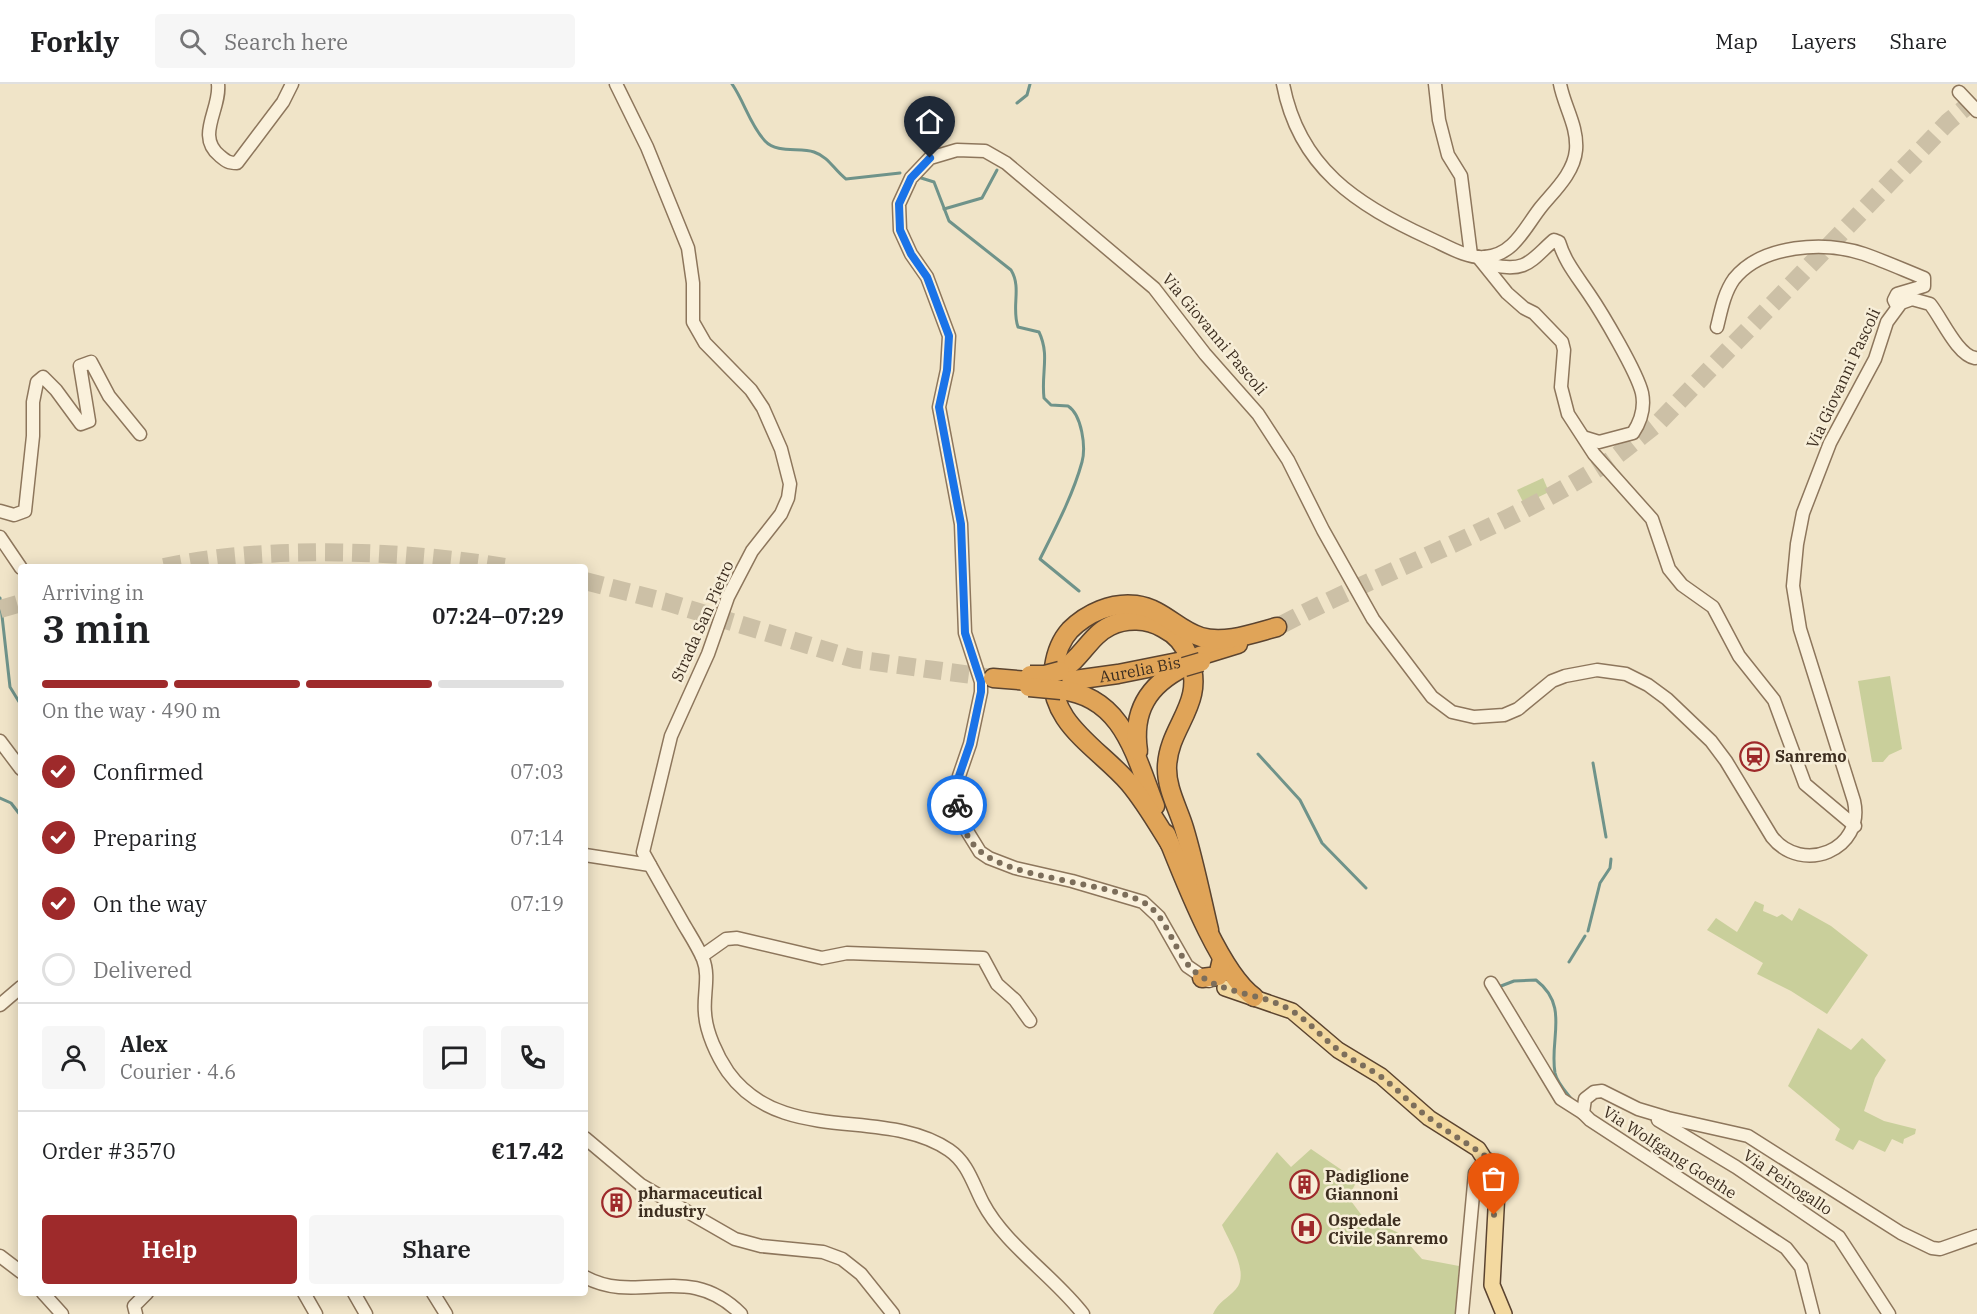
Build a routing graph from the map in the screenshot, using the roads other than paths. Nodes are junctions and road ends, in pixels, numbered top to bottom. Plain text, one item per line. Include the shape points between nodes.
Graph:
1 (218, 84) edge
2 (292, 84) edge
3 (616, 84) edge
4 (1283, 84) edge
5 (1435, 84) edge
6 (1560, 84) edge
7 (1959, 92) dead end
8 (1977, 111) edge
9 (1478, 256) junction
10 (1897, 306) junction
11 (1718, 327) dead end
12 (1975, 358) dead end
13 (140, 434) dead end
14 (1586, 438) junction
15 (0, 511) edge
16 (0, 537) edge
17 (18, 564) edge
18 (1192, 662) junction
19 (999, 679) tunnel mouth
20 (1060, 681) junction
21 (0, 741) edge
22 (18, 765) edge
23 (1151, 796) junction
24 (1855, 826) junction
25 (1170, 844) junction
26 (588, 855) edge
27 (650, 865) junction
28 (1209, 930) junction
29 (702, 956) junction
30 (1225, 970) junction
31 (1202, 978) junction
32 (1491, 983) dead end
33 (18, 990) edge
34 (1254, 997) joint
35 (0, 1005) edge
36 (1030, 1021) dead end
37 (1638, 1109) junction
38 (1583, 1113) junction
39 (588, 1141) edge
40 (1485, 1160) junction
41 (1977, 1236) edge
42 (0, 1256) edge
43 (18, 1270) edge
44 (588, 1279) edge
45 (46, 1296) edge
46 (144, 1296) edge
47 (306, 1296) edge
48 (356, 1296) edge
49 (435, 1296) edge
50 (62, 1314) edge
51 (136, 1314) edge
52 (316, 1314) edge
53 (366, 1314) edge
54 (446, 1314) edge
55 (741, 1314) edge
56 (893, 1314) edge
57 (1083, 1314) edge
58 (1462, 1314) edge
59 (1504, 1314) edge
60 (1813, 1314) edge
61 (1889, 1314) edge

1 - 2 street via 208,136 213,150 228,163 237,163 284,102
3 - 27 street, Strada San Pietro via 647,147 688,248 693,322 705,343 751,390 763,408 781,449 789,484 781,514 752,551 728,597 708,654 671,736 643,852
4 - 9 street via 1293,124 1344,191 1396,223
5 - 9 street via 1438,120 1448,155 1461,176
6 - 9 street via 1575,138 1571,169 1519,238 1505,251
7 - 8 street
9 - 14 street via 1507,293 1534,313 1564,346 1563,398 1568,414
9 - 14 street via 1492,265 1518,268 1536,260 1554,240 1559,242 1642,393 1640,422 1633,433 1599,442
10 - 11 street via 1896,294 1924,286 1924,278 1862,254 1804,248 1772,255 1745,269 1728,290
10 - 12 street, Via Giovanni Pascoli via 1912,299 1930,304 1944,328
10 - 24 street, Via Giovanni Pascoli via 1887,322 1875,359 1830,443 1803,513 1793,586 1800,629 1854,801
13 - 15 street via 109,396 91,362 80,366 88,421 81,424 43,377 37,382 33,402 25,511 14,515
14 - 24 street via 1594,454 1652,519 1669,569 1682,585 1713,607 1739,656 1774,700 1805,784
16 - 17 street
18 - 20 highway, Aurelia Bis
18 - 23 highway via 1151,691 1137,717 1138,755
18 - 25 highway, Aurelia Bis via 1279,626 1212,639 1200,637 1154,610 1134,605 1107,608 1087,617 1061,643 1052,685 1058,709 1130,783
19 - 20 highway, Aurelia Bis
20 - 23 highway via 1095,699 1114,716
20 - 28 highway via 1096,635 1127,621 1145,621 1164,628 1186,650 1194,675 1193,697 1172,743 1168,785 1189,847
21 - 22 street
23 - 25 highway
24 - 31 street, Via Giovanni Pascoli via 1843,841 1818,855 1791,854 1781,847 1711,741 1667,699 1626,675 1597,670 1565,676 1504,715 1474,717 1445,707 1416,679 1372,619 1272,433 1154,288 1006,163 985,151 957,150 930,158 911,178 899,204 900,230 927,277 949,336 939,407 961,524 965,633 981,682 970,744 959,776 959,818 980,852 989,858 1143,902 1160,917 1187,966
25 - 28 highway
26 - 27 street
27 - 29 street, Strada San Pietro
28 - 30 highway
29 - 36 street via 726,939 737,938 822,958 847,953 983,958 997,984 1015,999
29 - 57 street, Strada San Pietro via 706,974 705,1014 711,1039 728,1072 756,1098 782,1113 928,1139 949,1150 960,1160 984,1205 1036,1268 1067,1293
30 - 31 street, Via Giovanni Pascoli
30 - 31 highway via 1218,976
30 - 34 highway
32 - 38 street via 1561,1099
33 - 35 street
34 - 40 main road via 1292,1011 1338,1050 1381,1076 1429,1118 1478,1149
37 - 38 street, Via Wolfgang Goethe via 1597,1091 1585,1099
37 - 41 street, Via Wolfgang Goethe via 1748,1136 1901,1233 1932,1248 1940,1249
37 - 61 street, Via Peirogallo via 1689,1137 1839,1237
38 - 60 street, Via Wolfgang Goethe via 1786,1248 1801,1267
39 - 56 street via 641,1185 735,1239 761,1246 824,1252 842,1259 861,1274
40 - 58 street via 1475,1173
40 - 59 main road via 1494,1163 1497,1172 1492,1285
42 - 43 street
44 - 55 street via 622,1287 695,1286 716,1294
45 - 50 street
46 - 51 street via 134,1306
47 - 52 street
48 - 53 street
49 - 54 street

